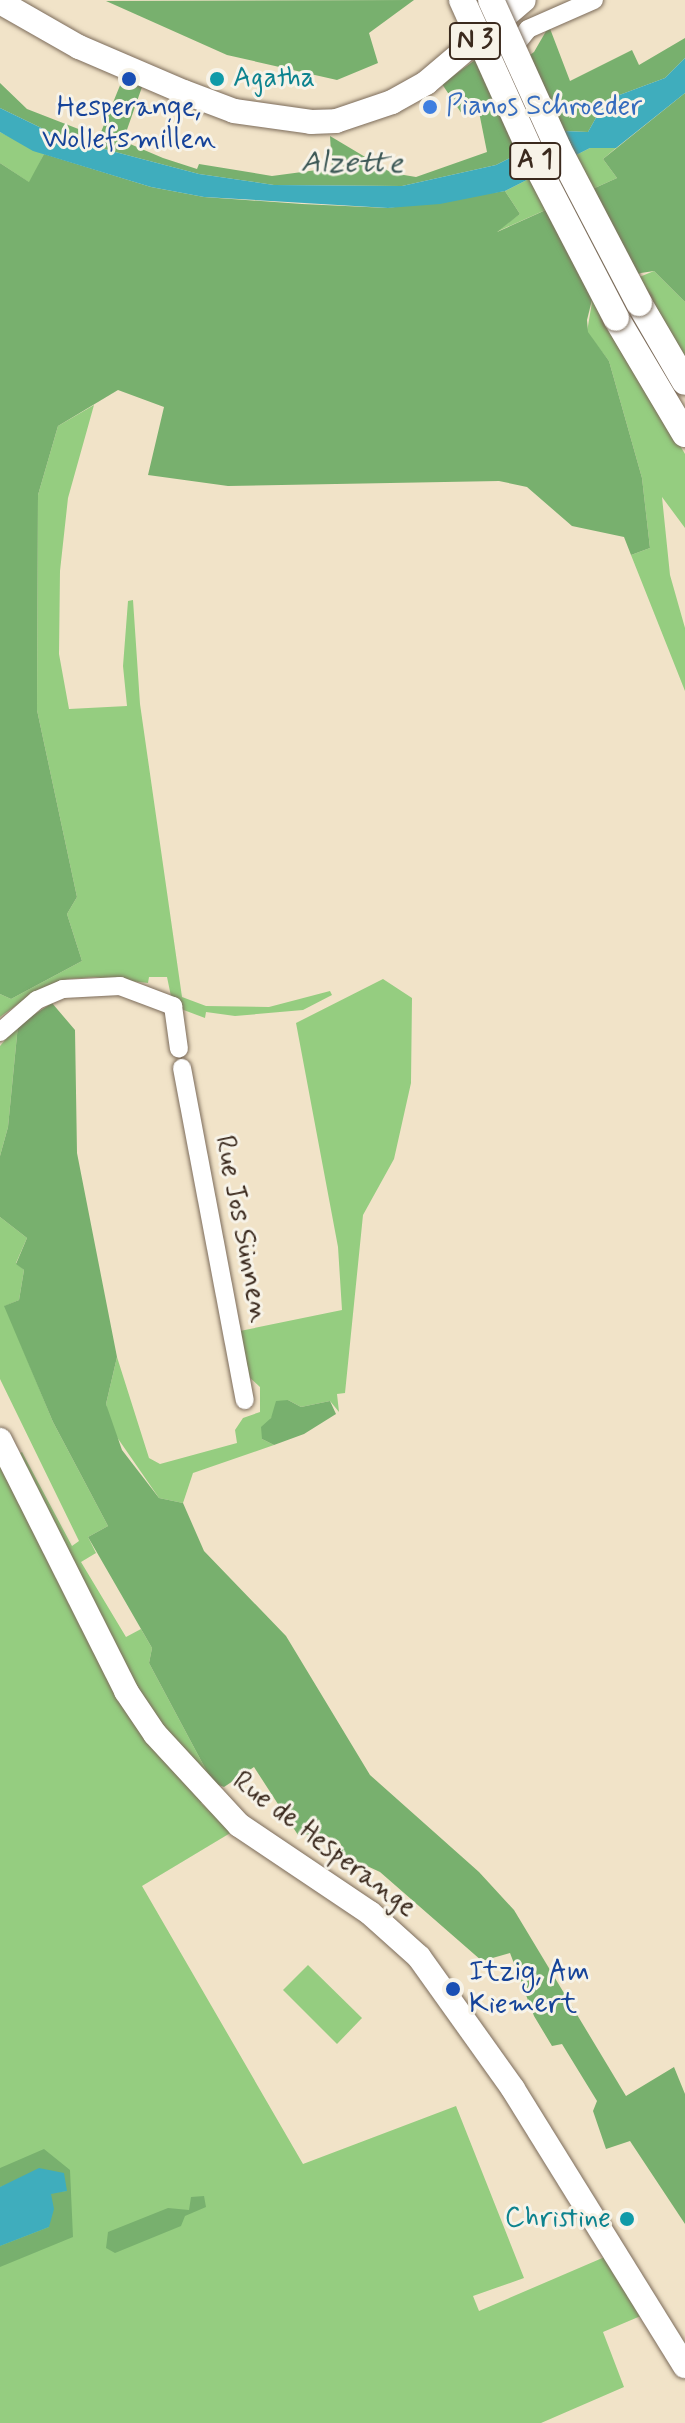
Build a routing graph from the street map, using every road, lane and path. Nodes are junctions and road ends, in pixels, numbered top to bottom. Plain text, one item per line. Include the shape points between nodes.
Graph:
1 (462, 0) edge
2 (491, 0) edge
3 (524, 0) edge
4 (594, 0) edge
5 (0, 2) edge
6 (486, 32) junction
7 (685, 382) edge
8 (685, 434) edge
9 (0, 1032) edge
10 (245, 1400) dead end
11 (0, 1440) edge
12 (685, 2366) edge

1 - 8 highway, A 1, bridge via 537,166 616,318
2 - 7 highway, A 1, bridge via 558,148
3 - 6 main road, N 3
4 - 6 street via 528,29 509,54 497,51
5 - 6 main road, N 3 via 120,65 234,111 276,121 336,121 370,112 426,83
9 - 10 street, Rue Jos Sünnen via 37,1000 92,984 120,986 173,1006
11 - 12 main road, Rue de Hesperange via 126,1691 155,1734 239,1825 370,1913 419,1957 513,2089

